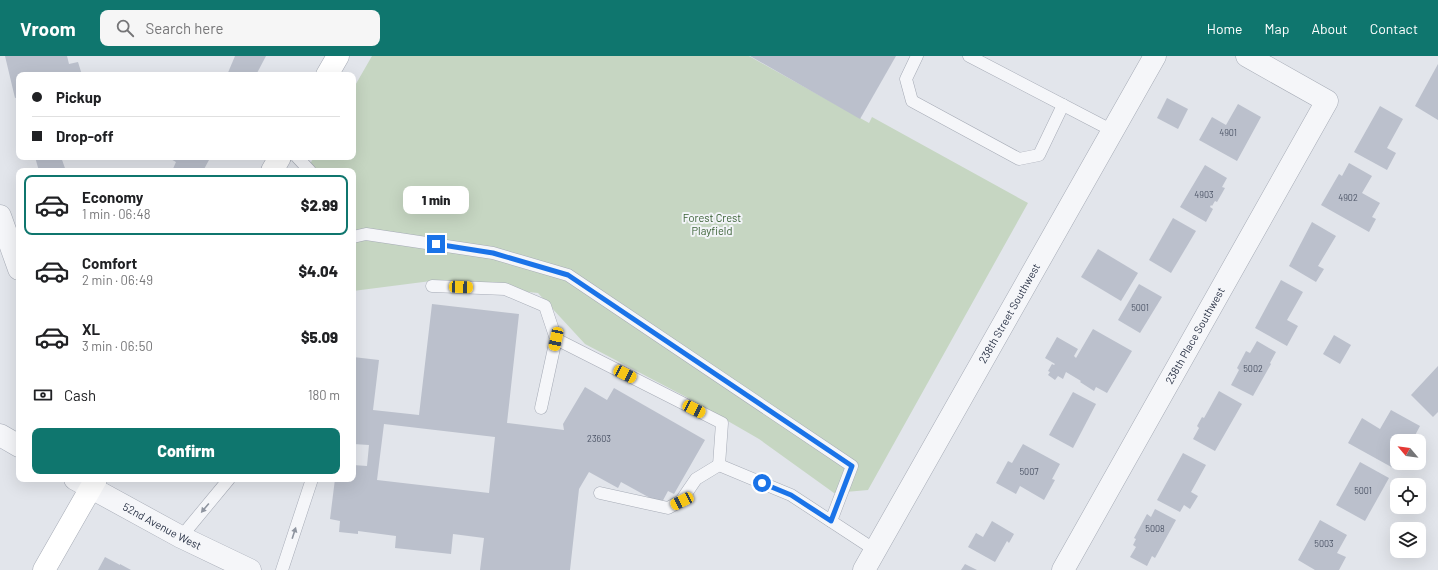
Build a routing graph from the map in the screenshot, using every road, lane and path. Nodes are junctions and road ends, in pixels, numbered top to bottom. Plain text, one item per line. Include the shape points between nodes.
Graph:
1 (338, 56) edge
2 (917, 56) edge
3 (969, 56) edge
4 (1155, 56) edge
5 (1247, 56) edge
6 (329, 72) edge
7 (1063, 105) junction
8 (1113, 131) junction
9 (300, 160) edge
10 (307, 168) edge
11 (0, 216) edge
12 (356, 236) edge
13 (16, 261) edge
14 (432, 286) dead end
15 (556, 339) junction
16 (541, 408) dead end
17 (0, 435) edge
18 (16, 444) edge
19 (719, 465) junction
20 (87, 482) edge
21 (227, 482) edge
22 (311, 482) edge
23 (600, 492) dead end
24 (831, 521) junction
25 (181, 537) junction
26 (876, 550) junction
27 (44, 570) edge
28 (250, 570) edge
29 (282, 570) edge
30 (864, 570) edge
31 (1063, 570) edge

1 - 6 main road
2 - 7 lane via 906,79 912,101 1019,159 1039,155
3 - 7 lane
4 - 8 street, 238th Street Southwest
5 - 31 street, 238th Place Southwest via 1327,101
7 - 8 lane
8 - 26 street, 238th Street Southwest
9 - 10 lane
11 - 13 street
12 - 24 lane via 366,234 493,253 568,275 852,466
14 - 15 lane via 512,291 545,306
15 - 16 lane
15 - 19 lane via 722,423
17 - 18 street
19 - 23 lane via 696,479 682,501 668,508
19 - 24 lane via 791,495
20 - 25 street, 52nd Avenue West
20 - 27 main road
21 -> 25 lane
29 -> 22 lane
24 - 26 lane
25 - 28 street, 52nd Avenue West
26 - 30 street, 238th Street Southwest

